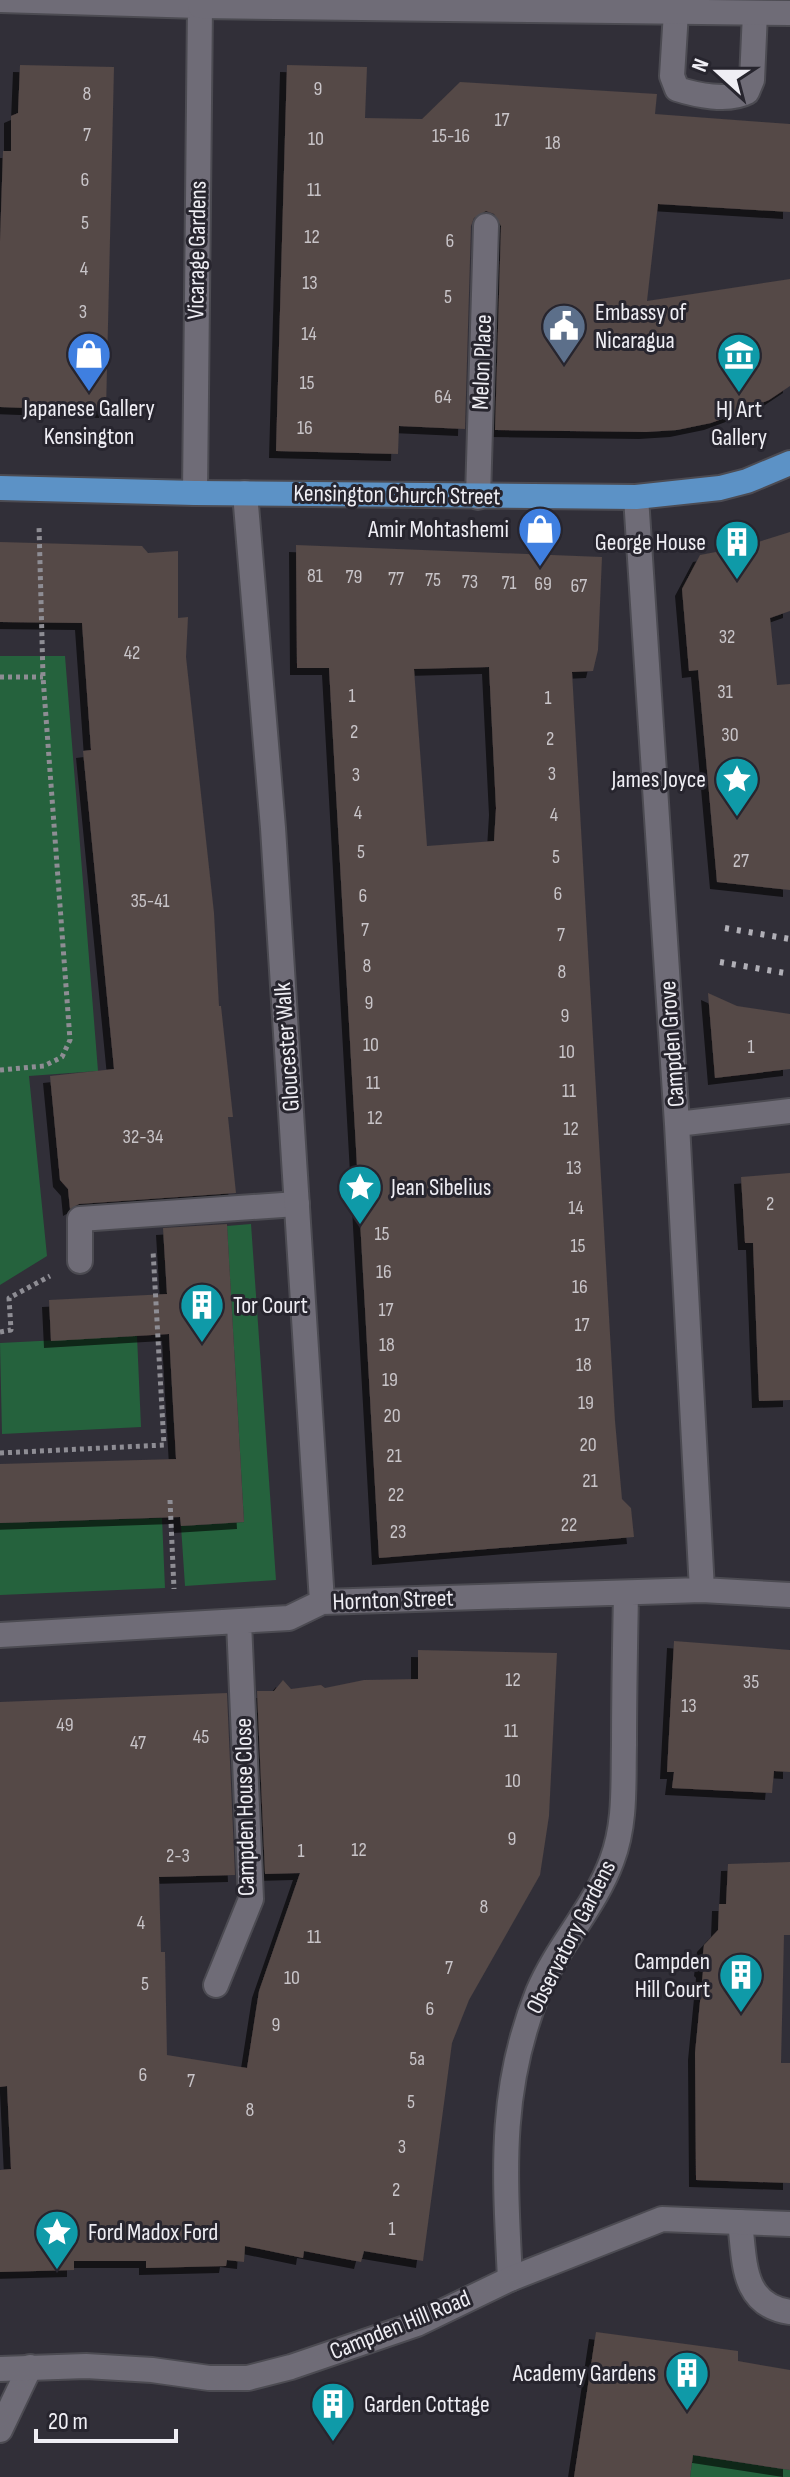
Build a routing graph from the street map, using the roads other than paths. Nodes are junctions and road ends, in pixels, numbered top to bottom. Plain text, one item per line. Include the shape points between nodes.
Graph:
1 (0, 0) edge
2 (200, 3) edge
3 (705, 6) edge
4 (676, 12) junction
5 (755, 13) junction
6 (790, 13) edge
7 (486, 226) dead end
8 (790, 463) edge
9 (0, 488) edge
10 (195, 493) junction
11 (245, 493) junction
12 (478, 497) junction
13 (636, 497) junction
14 (790, 1111) edge
15 (677, 1124) junction
16 (297, 1204) junction
17 (80, 1261) road end
18 (702, 1590) junction
19 (626, 1593) junction
20 (790, 1595) edge
21 (322, 1602) junction
22 (239, 1622) junction
23 (0, 1635) edge
24 (216, 1985) dead end
25 (740, 2222) junction
26 (790, 2224) edge
27 (510, 2279) junction
28 (790, 2312) edge
29 (30, 2367) junction
30 (0, 2369) edge
31 (0, 2430) edge

1 - 2 street
2 - 4 street
2 - 10 street, Vicarage Gardens
3 - 4 street
3 - 5 street
4 - 5 street via 672,76 677,89 739,97 752,80
5 - 6 street
7 - 12 street, Melon Place
8 - 13 main road, Kensington Church Street via 720,488
9 - 10 main road, Kensington Church Street
10 - 11 main road, Kensington Church Street
11 - 12 main road, Kensington Church Street
11 - 16 street, Gloucester Walk
12 - 13 main road, Kensington Church Street
13 - 15 street, Campden Grove
14 - 15 street
15 - 18 street, Campden Grove
16 - 17 street via 80,1219
16 - 21 street, Gloucester Walk
18 - 19 street, Hornton Street
18 - 20 street, Hornton Street
19 - 21 street, Hornton Street
19 - 27 street, Observatory Gardens via 623,1813 613,1859 539,1991 517,2059 504,2157
21 - 22 street, Hornton Street via 289,1618
22 - 23 street, Hornton Street
22 - 24 street, Campden House Close via 251,1899
25 - 26 street, Campden Hill Road
25 - 27 street, Campden Hill Road via 662,2219
25 - 28 street via 755,2295 773,2309
27 - 29 street, Campden Hill Road via 417,2324 248,2378
29 - 30 street, Campden Hill Road
29 - 31 street

